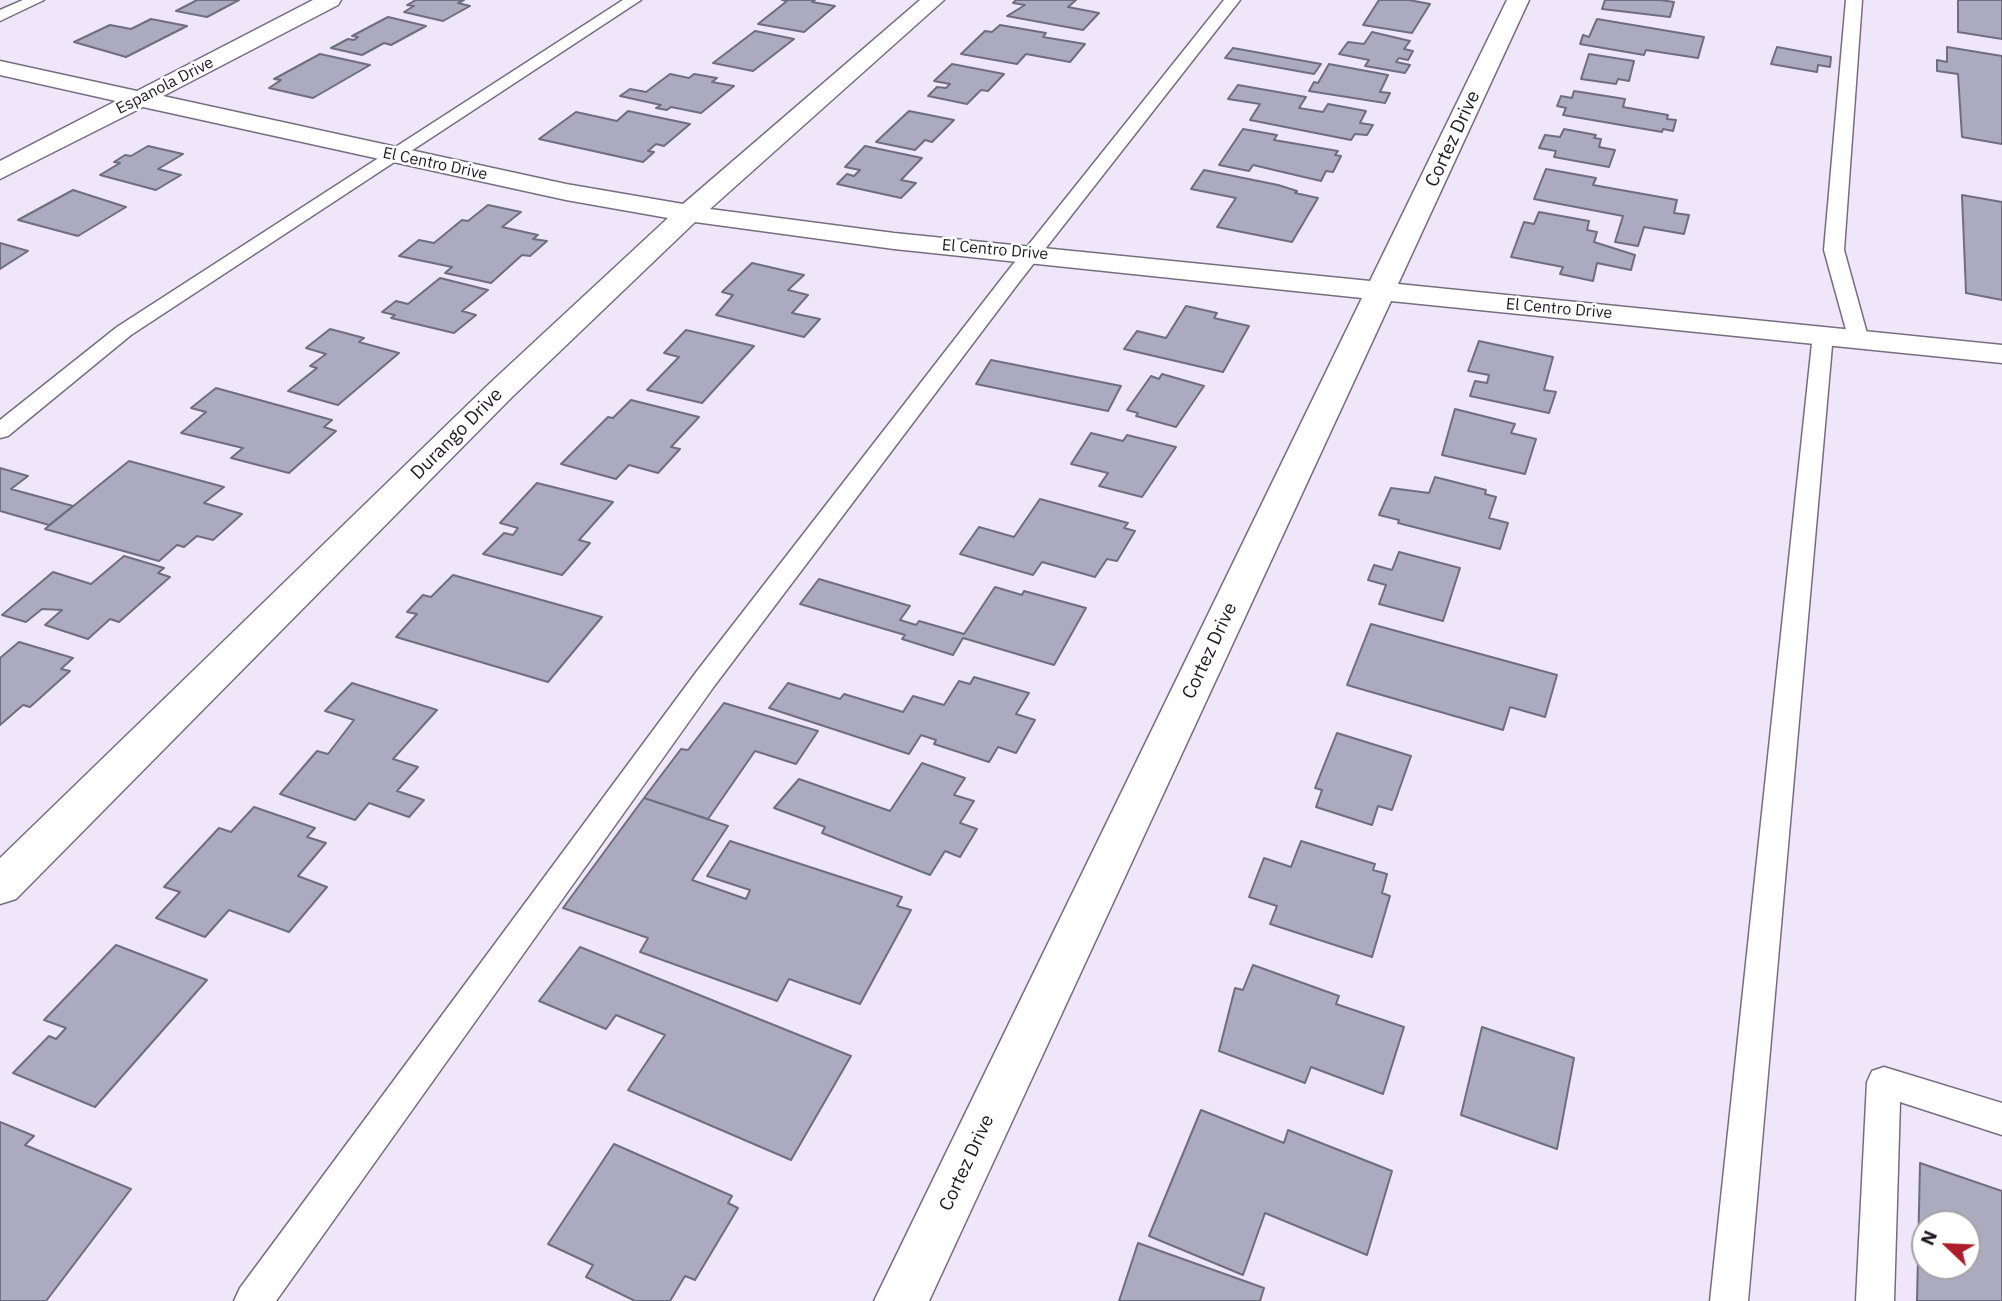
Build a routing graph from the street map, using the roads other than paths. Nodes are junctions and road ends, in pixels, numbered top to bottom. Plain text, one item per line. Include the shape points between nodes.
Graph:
1 (36, 0) edge
2 (330, 0) edge
3 (633, 0) edge
4 (933, 0) edge
5 (1232, 0) edge
6 (1518, 0) edge
7 (1854, 0) edge
8 (0, 16) edge
9 (0, 68) edge
10 (138, 99) junction
11 (395, 156) junction
12 (0, 172) edge
13 (689, 214) junction
14 (1032, 253) junction
15 (1382, 291) junction
16 (1824, 334) junction
17 (1858, 337) junction
18 (2002, 354) edge
19 (0, 431) edge
20 (0, 887) edge
21 (2002, 1119) edge
22 (253, 1301) edge
23 (901, 1301) edge
24 (1729, 1301) edge
25 (1875, 1301) edge

1 - 8 lane
2 - 10 street, Espanola Drive
3 - 11 lane
4 - 13 street, Durango Drive
5 - 14 lane
6 - 15 street, Cortez Drive
7 - 17 lane via 1834,250
9 - 10 street, El Centro Drive
10 - 11 street, El Centro Drive
10 - 12 street, Espanola Drive
11 - 13 street, El Centro Drive
11 - 19 lane via 124,331
13 - 14 street, El Centro Drive via 894,241
13 - 20 street, Durango Drive via 500,391
14 - 15 street, El Centro Drive
14 - 22 lane via 706,678
15 - 16 street, El Centro Drive
15 - 23 street, Cortez Drive
16 - 17 street, El Centro Drive
16 - 24 lane
17 - 18 street, El Centro Drive
21 - 25 lane via 1884,1082

